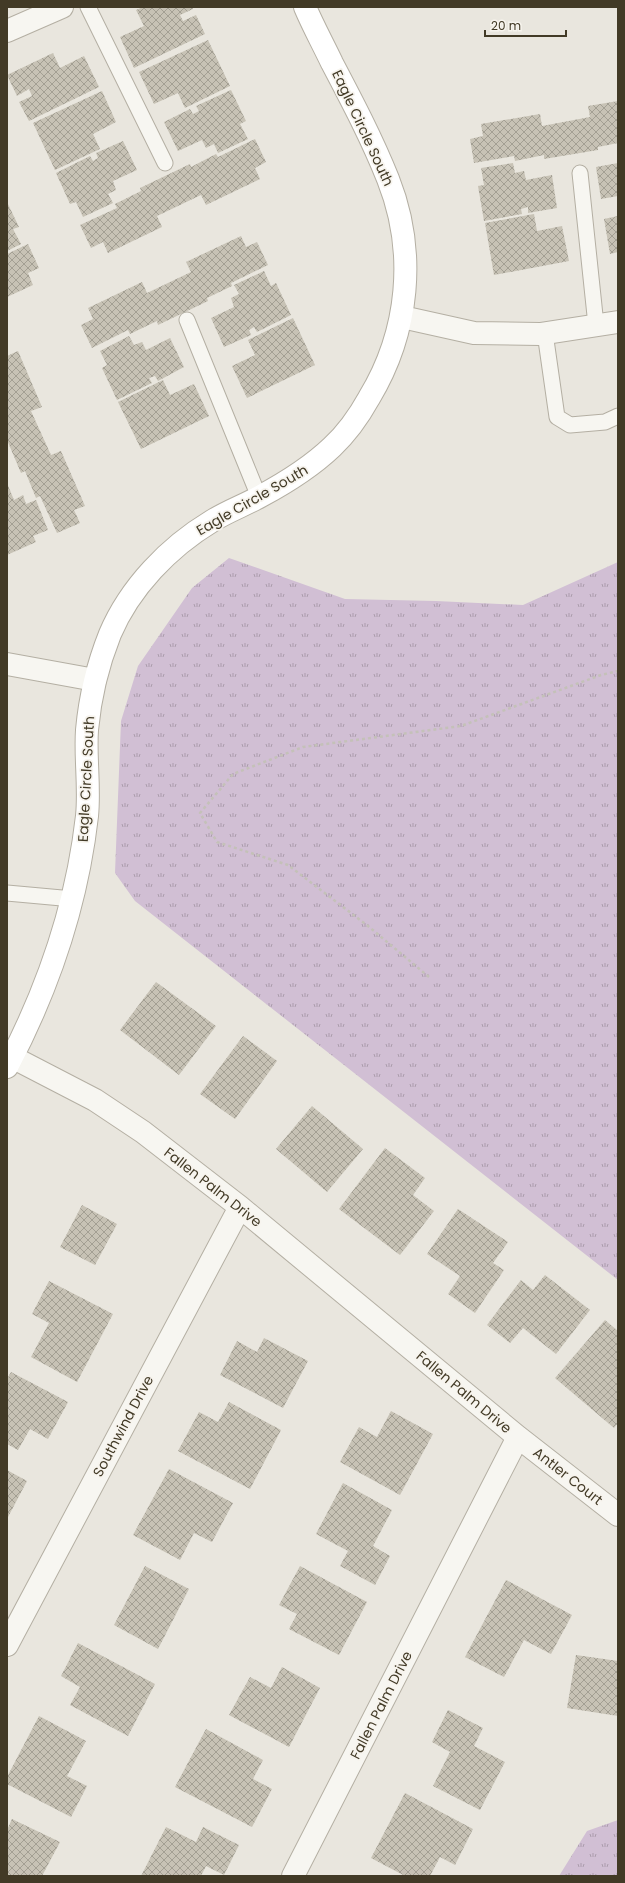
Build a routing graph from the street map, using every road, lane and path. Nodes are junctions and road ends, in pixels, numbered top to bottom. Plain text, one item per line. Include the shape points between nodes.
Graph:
1 (62, 7) edge
2 (88, 7) edge
3 (306, 7) edge
4 (7, 31) edge
5 (165, 163) dead end
6 (580, 173) dead end
7 (402, 317) junction
8 (187, 320) dead end
9 (618, 322) edge
10 (596, 325) junction
11 (545, 333) junction
12 (618, 416) edge
13 (259, 497) junction
14 (7, 664) edge
15 (618, 671) edge
16 (95, 680) junction
17 (7, 893) edge
18 (73, 899) junction
19 (430, 977) dead end
20 (10, 1062) edge
21 (240, 1207) junction
22 (518, 1437) junction
23 (618, 1515) edge
24 (7, 1645) edge
25 (293, 1876) edge

1 - 4 street
2 - 5 lane
3 - 7 street, Eagle Circle South via 390,182 404,234 406,281
6 - 10 lane
7 - 11 street via 474,333
7 - 13 street, Eagle Circle South via 383,376 357,419 334,446 302,473
8 - 13 lane
9 - 10 street
10 - 11 street
11 - 12 lane via 557,417 570,425 605,422
13 - 16 street, Eagle Circle South via 213,520 185,539 154,568 124,608 111,633
14 - 16 street
15 - 19 path via 461,726 303,748 233,774 200,813 217,842 288,865
16 - 18 street, Eagle Circle South via 87,730 87,811
17 - 18 lane
18 - 20 street, Eagle Circle South via 56,954
20 - 21 street, Fallen Palm Drive via 95,1100 144,1132
21 - 22 street, Fallen Palm Drive
21 - 24 street, Southwind Drive
22 - 23 street, Antler Court
22 - 25 street, Fallen Palm Drive

